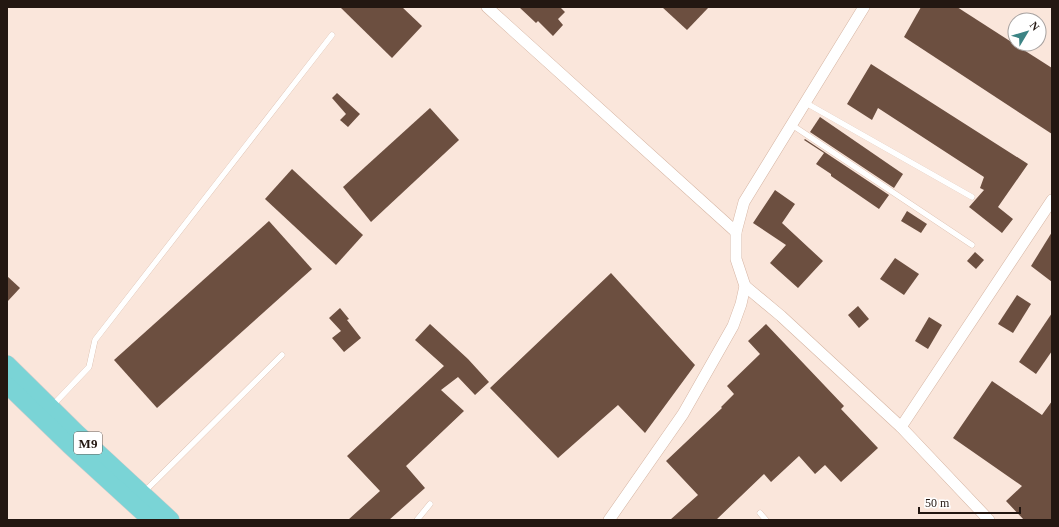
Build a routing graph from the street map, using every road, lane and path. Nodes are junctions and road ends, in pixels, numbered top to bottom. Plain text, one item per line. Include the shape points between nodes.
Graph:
1 (487, 7) edge
2 (864, 7) edge
3 (332, 35) dead end
4 (806, 103) junction
5 (792, 124) junction
6 (972, 197) dead end
7 (1052, 200) edge
8 (736, 232) junction
9 (972, 245) dead end
10 (745, 286) junction
11 (282, 355) dead end
12 (7, 364) edge
13 (7, 385) edge
14 (50, 407) junction
15 (901, 427) junction
16 (142, 494) junction
17 (430, 504) dead end
18 (760, 513) dead end
19 (151, 520) edge
20 (171, 520) edge
21 (417, 520) edge
22 (609, 520) edge
23 (766, 520) edge
24 (989, 520) edge

1 - 8 street
2 - 4 street
3 - 14 lane via 95,340 89,367
4 - 5 street
4 - 6 lane
5 - 8 street via 744,202
5 - 9 lane
7 - 15 street
8 - 10 street via 736,259
10 - 15 street
10 - 22 street via 734,326 683,414
11 - 16 lane
12 - 14 main road, M9
13 - 19 main road, M9
14 - 16 main road, M9
15 - 24 street
16 - 20 main road, M9
17 - 21 lane
18 - 23 lane

